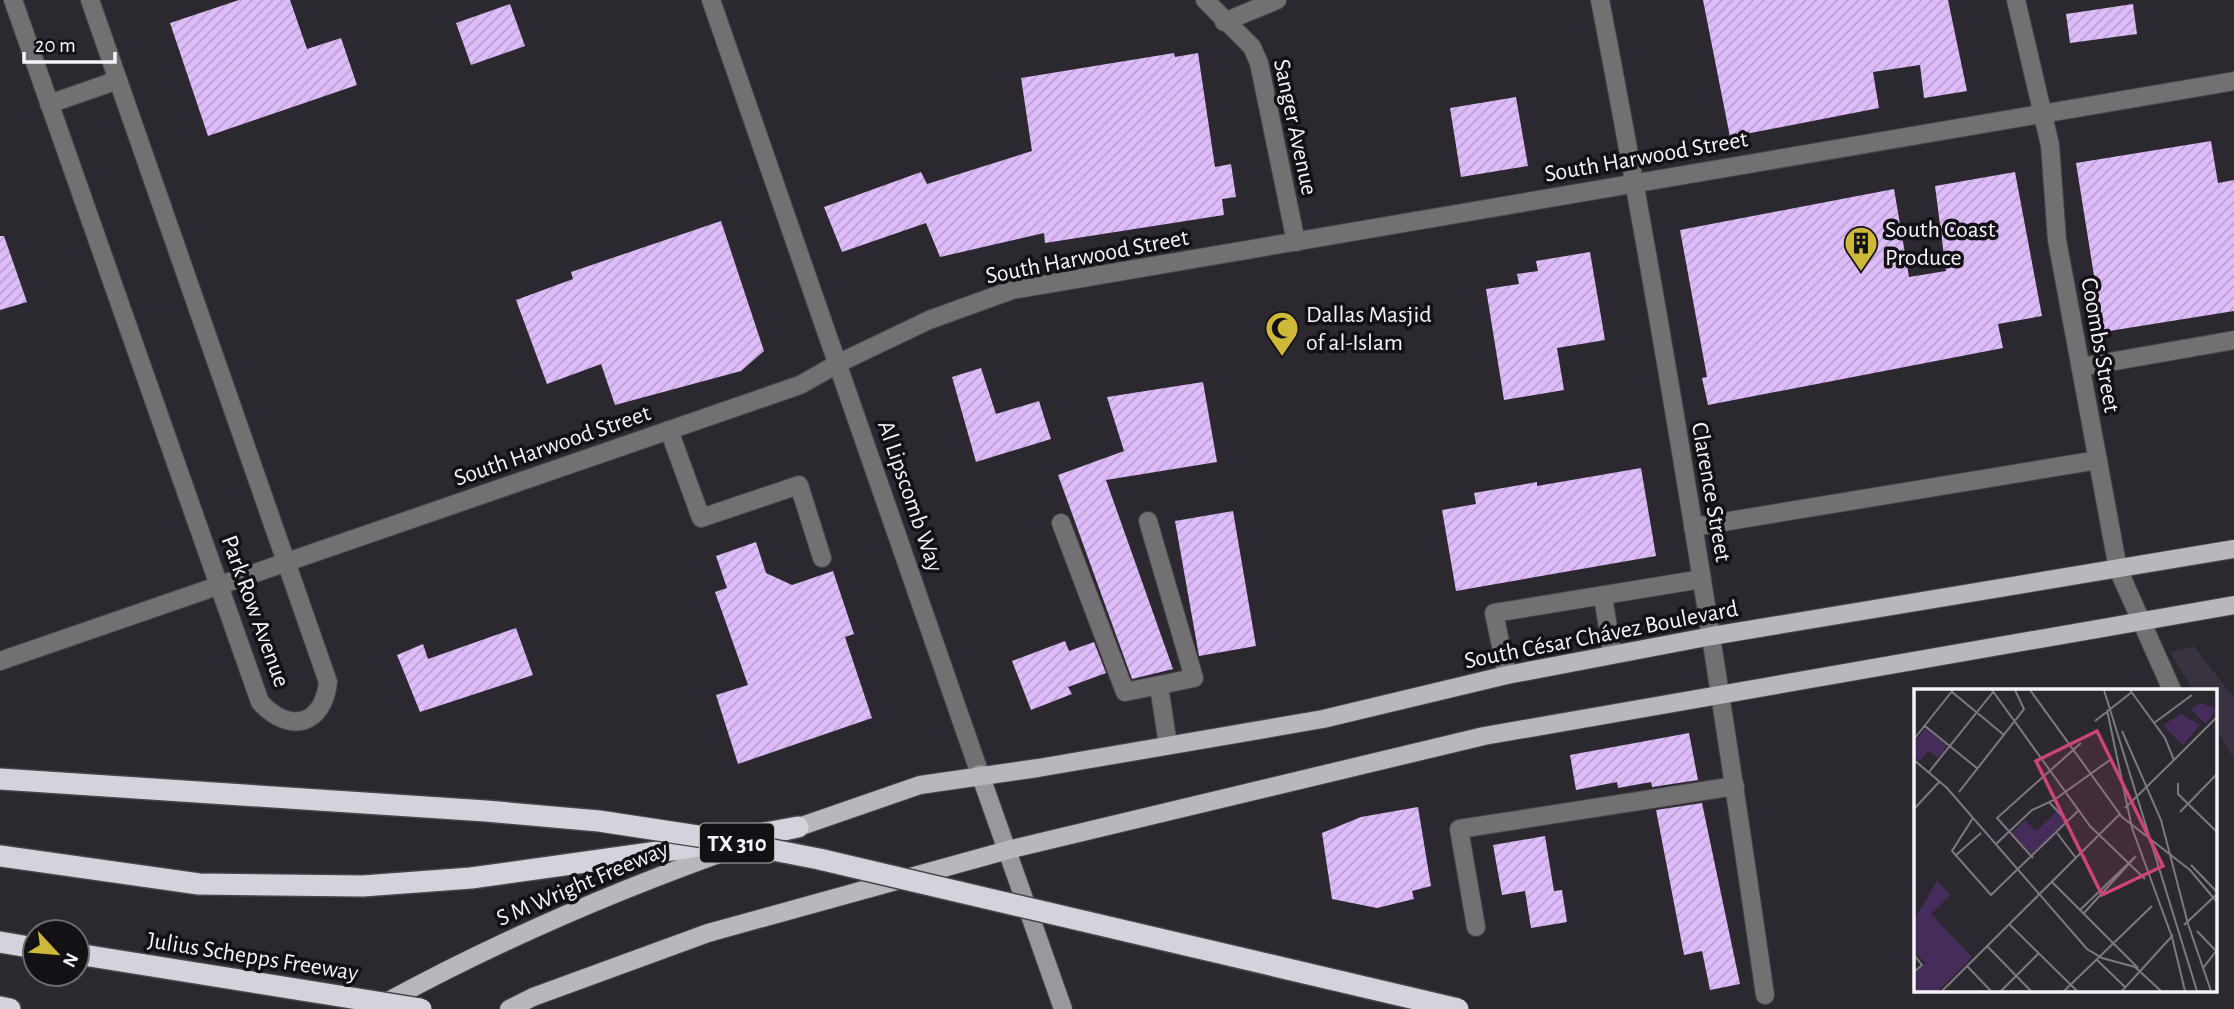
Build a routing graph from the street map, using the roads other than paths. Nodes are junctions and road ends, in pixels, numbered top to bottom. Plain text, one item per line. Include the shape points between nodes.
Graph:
1 (12, 0) edge
2 (90, 0) edge
3 (711, 0) edge
4 (1205, 0) edge
5 (1277, 0) edge
6 (1600, 0) edge
7 (2016, 0) edge
8 (1224, 22) junction
9 (118, 80) junction
10 (2234, 81) edge
11 (49, 104) junction
12 (2042, 114) junction
13 (1635, 181) junction
14 (1296, 242) junction
15 (2234, 340) edge
16 (839, 363) junction
17 (2081, 367) junction
18 (669, 430) junction
19 (2098, 460) junction
20 (1148, 522) dead end
21 (1061, 523) dead end
22 (1693, 527) junction
23 (2234, 549) edge
24 (822, 558) dead end
25 (287, 564) junction
26 (2118, 569) junction
27 (1702, 579) junction
28 (220, 584) junction
29 (1603, 596) junction
30 (2234, 605) edge
31 (2140, 620) junction
32 (1712, 636) junction
33 (1612, 654) junction
34 (0, 661) edge
35 (1507, 675) junction
36 (1159, 686) junction
37 (2171, 689) edge
38 (1720, 694) junction
39 (1168, 745) junction
40 (980, 774) junction
41 (0, 779) edge
42 (1735, 786) junction
43 (798, 827) junction
44 (1008, 850) junction
45 (0, 856) edge
46 (1476, 927) dead end
47 (0, 942) edge
48 (21, 946) edge
49 (91, 956) edge
50 (1765, 995) dead end
51 (0, 1007) edge
52 (10, 1009) edge
53 (373, 1009) edge
54 (421, 1009) edge
55 (509, 1009) edge
56 (1063, 1009) edge
57 (1458, 1009) edge

1 - 11 street, Park Row Avenue
2 - 9 street, Park Row Avenue
3 - 16 street, Al Lipscomb Way
4 - 8 street, Sanger Avenue
5 - 8 street
6 - 13 street, Clarence Street
7 - 12 street, Coombs Street
8 - 14 street, Sanger Avenue via 1252,47 1259,63
9 - 11 street
9 - 25 street, Park Row Avenue
10 - 12 street, South Harwood Street
11 - 28 street, Park Row Avenue
12 - 13 street, South Harwood Street
12 - 17 street, Coombs Street via 2050,145 2057,240
13 - 14 street, South Harwood Street
13 - 22 street, Clarence Street
14 - 16 street, South Harwood Street via 1012,290 917,326
15 - 17 street
16 - 18 street, South Harwood Street via 800,386
16 - 40 street, Al Lipscomb Way
17 - 19 street, Coombs Street
18 - 24 street via 701,518 799,485
18 - 25 street, South Harwood Street
19 - 22 street
19 - 26 street, Coombs Street
20 - 36 street via 1194,678
21 - 36 street via 1125,692
22 - 27 street, Clarence Street
23 - 26 main road, South César Chávez Boulevard
25 - 28 street, South Harwood Street
25 - 28 street, Park Row Avenue via 328,682 326,699 311,718 290,723 272,715 260,702
26 - 31 street, Coombs Street
26 - 32 main road, South César Chávez Boulevard
27 - 29 street
27 - 32 street, Clarence Street
28 - 34 street, South Harwood Street
29 - 33 street
29 - 35 street via 1494,613
30 - 31 main road
31 - 37 street, Coombs Street
31 - 38 main road
32 - 33 main road, South César Chávez Boulevard
32 - 38 street, Clarence Street
33 - 35 main road, South César Chávez Boulevard
35 - 39 main road, South César Chávez Boulevard via 1323,719
36 - 39 street
38 - 42 street, Clarence Street
38 - 44 main road via 1483,736
39 - 40 main road, South César Chávez Boulevard
40 - 43 main road, S M Wright Freeway via 920,785
40 - 44 main road, Al Lipscomb Way
41 - 57 highway, TX 310, bridge via 486,811 599,821 711,838 820,859
42 - 46 street via 1459,829
42 - 50 street, Clarence Street
43 - 45 highway via 686,848 416,883 255,887 146,878
43 - 53 main road, S M Wright Freeway via 664,873 460,962
44 - 55 main road via 708,933
44 - 56 main road, Al Lipscomb Way
47 - 48 highway
49 - 54 highway, Julius Schepps Freeway, bridge
51 - 52 highway

